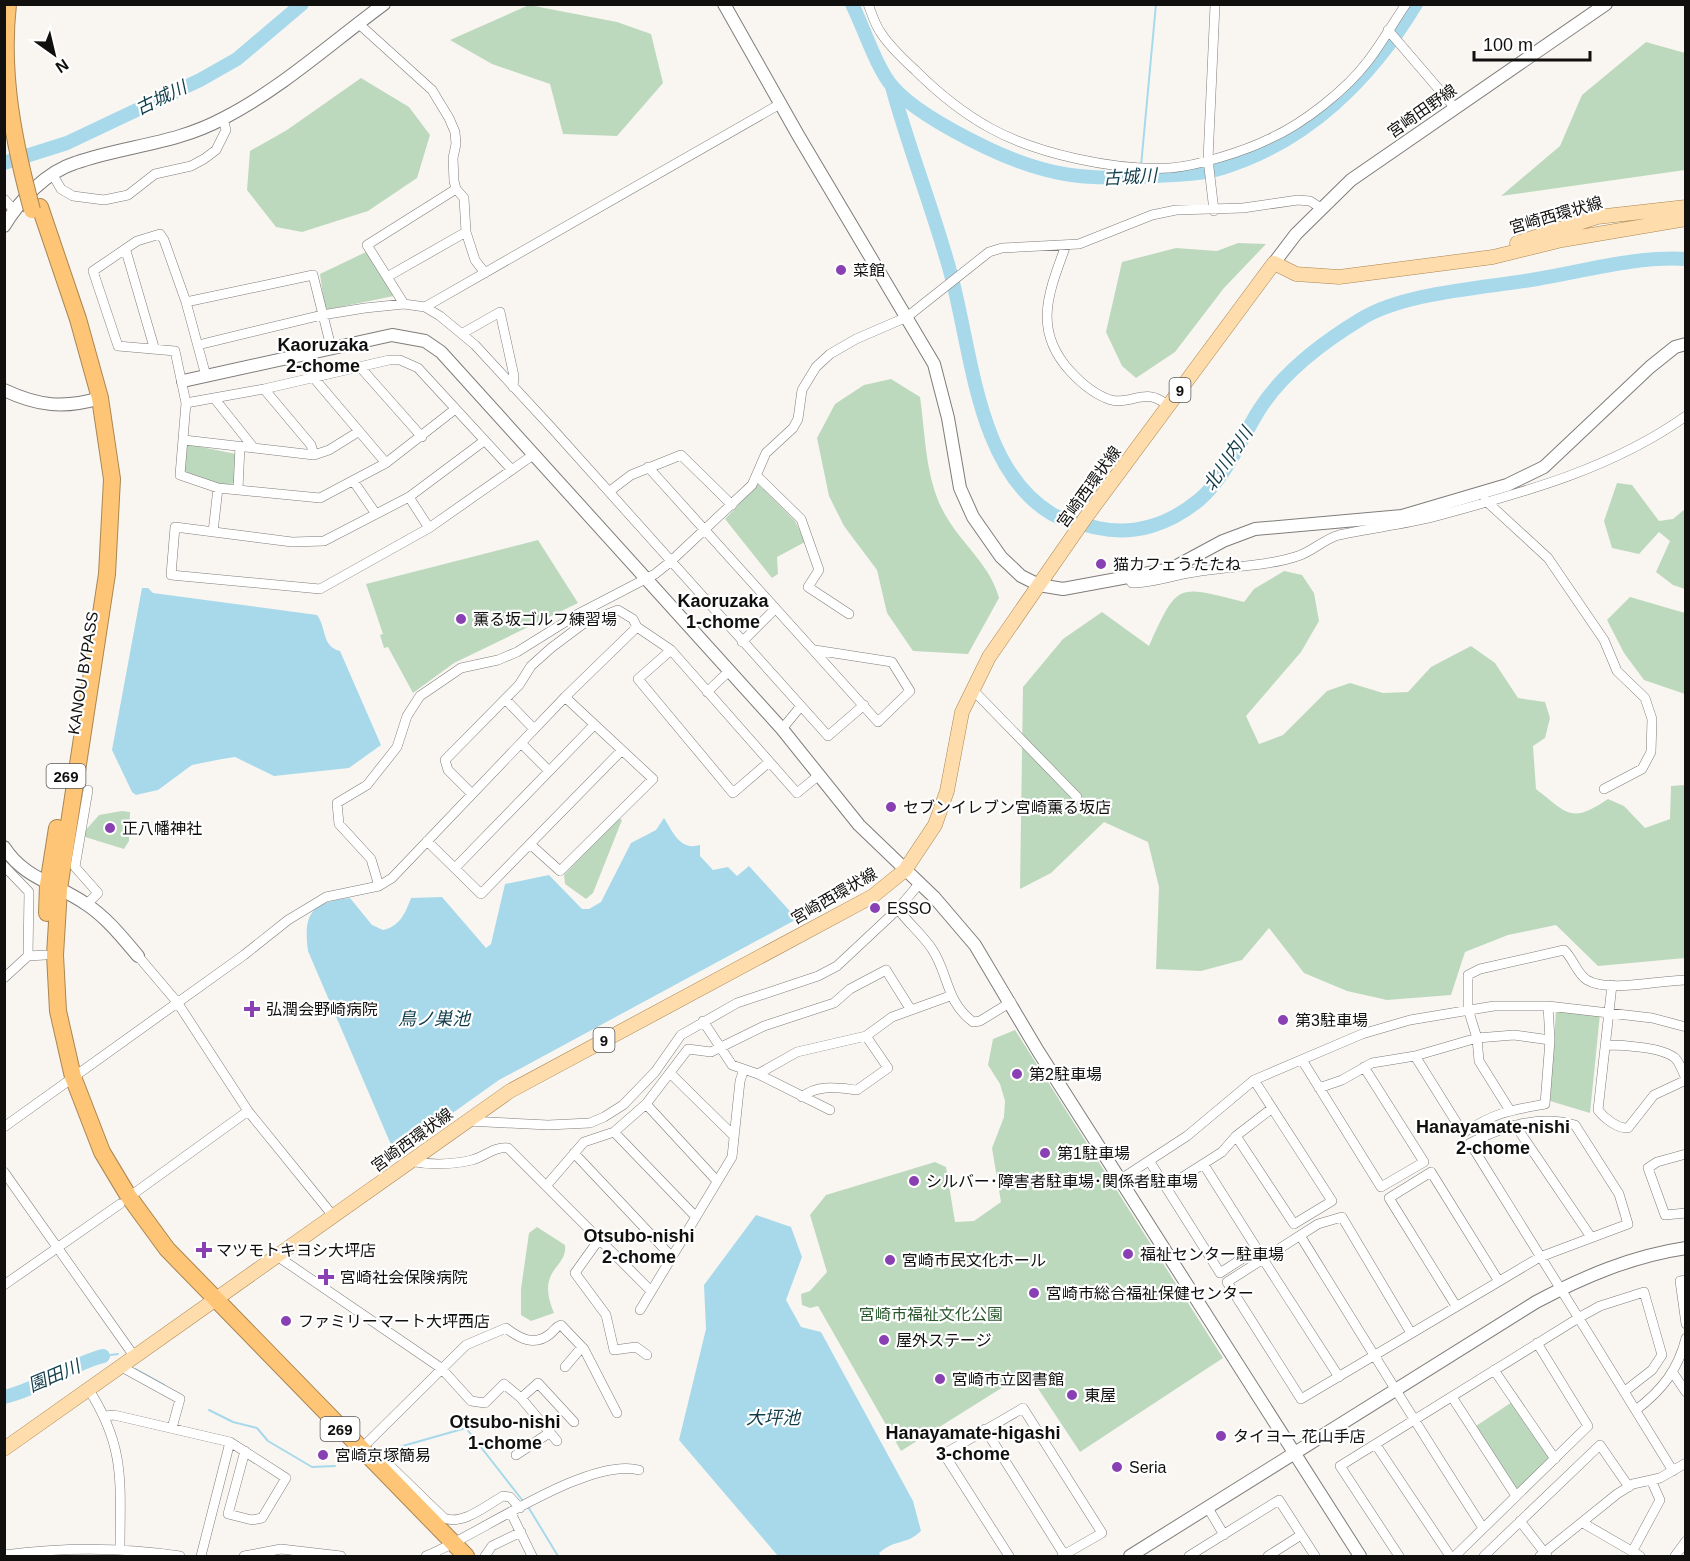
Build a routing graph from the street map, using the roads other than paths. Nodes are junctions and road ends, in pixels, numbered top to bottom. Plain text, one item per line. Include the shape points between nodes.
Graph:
1 (8, 4) edge
2 (17, 4) edge
3 (724, 4) edge
4 (868, 4) edge
5 (1406, 4) edge
6 (1606, 4) edge
7 (382, 5) edge
8 (1215, 5) edge
9 (4, 8) edge
10 (359, 24) junction
11 (1388, 30) junction
12 (780, 104) junction
13 (1455, 108) junction
14 (223, 119) junction
15 (1208, 159) junction
16 (53, 175) junction
17 (456, 189) junction
18 (4, 199) edge
19 (1686, 207) edge
20 (1321, 208) junction
21 (36, 209) junction
22 (14, 210) junction
23 (1214, 211) junction
24 (1686, 219) edge
25 (4, 226) edge
26 (466, 232) junction
27 (1066, 245) junction
28 (126, 251) junction
29 (1473, 259) junction
30 (1274, 263) junction
31 (485, 273) junction
32 (387, 277) junction
33 (186, 302) junction
34 (404, 304) junction
35 (425, 307) junction
36 (322, 315) junction
37 (907, 317) junction
38 (462, 333) junction
39 (1686, 344) edge
40 (198, 345) junction
41 (154, 347) junction
42 (331, 347) junction
43 (306, 353) junction
44 (360, 367) junction
45 (206, 376) junction
46 (313, 377) junction
47 (183, 381) junction
48 (513, 387) junction
49 (264, 389) junction
50 (4, 390) edge
51 (214, 398) junction
52 (95, 399) junction
53 (186, 403) junction
54 (1169, 405) junction
55 (454, 410) junction
56 (1686, 417) edge
57 (358, 432) junction
58 (422, 437) junction
59 (184, 440) junction
60 (484, 441) junction
61 (240, 446) junction
62 (253, 447) junction
63 (314, 455) junction
64 (533, 455) junction
65 (386, 463) junction
66 (648, 467) junction
67 (512, 470) junction
68 (757, 476) junction
69 (354, 482) junction
70 (218, 488) junction
71 (238, 489) junction
72 (610, 491) junction
73 (409, 497) junction
74 (1485, 500) junction
75 (732, 505) junction
76 (376, 514) junction
77 (429, 528) junction
78 (705, 531) junction
79 (213, 532) junction
80 (670, 562) junction
81 (645, 578) junction
82 (1128, 578) junction
83 (1039, 585) junction
84 (775, 609) junction
85 (849, 614) dead end
86 (637, 627) junction
87 (542, 638) junction
88 (742, 642) junction
89 (551, 648) junction
90 (671, 650) junction
91 (814, 650) junction
92 (728, 672) junction
93 (972, 689) junction
94 (707, 692) junction
95 (565, 697) junction
96 (505, 699) junction
97 (864, 705) junction
98 (801, 706) junction
99 (594, 725) junction
100 (534, 729) junction
101 (782, 729) junction
102 (521, 743) junction
103 (621, 751) junction
104 (769, 762) junction
105 (549, 771) junction
106 (819, 775) junction
107 (1604, 789) dead end
108 (88, 790) dead end
109 (472, 794) junction
110 (1077, 797) dead end
111 (428, 841) junction
112 (530, 844) junction
113 (4, 847) edge
114 (4, 866) edge
115 (454, 868) junction
116 (905, 870) junction
117 (919, 884) junction
118 (379, 886) junction
119 (54, 887) junction
120 (87, 904) junction
121 (898, 909) junction
122 (37, 956) junction
123 (138, 956) joint
124 (4, 978) edge
125 (1686, 980) edge
126 (1612, 986) junction
127 (950, 996) junction
128 (177, 1002) junction
129 (1011, 1002) junction
130 (1548, 1006) junction
131 (1468, 1009) junction
132 (911, 1010) junction
133 (1609, 1015) junction
134 (703, 1021) junction
135 (1686, 1027) edge
136 (866, 1036) junction
137 (1477, 1038) junction
138 (1550, 1040) junction
139 (1605, 1045) junction
140 (720, 1048) junction
141 (1415, 1056) junction
142 (1302, 1060) junction
143 (1364, 1068) junction
144 (744, 1069) junction
145 (671, 1074) junction
146 (758, 1074) junction
147 (1686, 1079) edge
148 (68, 1080) junction
149 (1254, 1080) junction
150 (1319, 1088) junction
151 (802, 1097) junction
152 (646, 1104) junction
153 (1271, 1109) junction
154 (1509, 1109) junction
155 (830, 1110) dead end
156 (248, 1111) junction
157 (466, 1121) junction
158 (1515, 1125) junction
159 (4, 1127) edge
160 (614, 1132) junction
161 (734, 1136) junction
162 (1236, 1136) junction
163 (574, 1153) junction
164 (1686, 1154) edge
165 (409, 1161) junction
166 (1150, 1162) junction
167 (1204, 1165) junction
168 (4, 1172) edge
169 (1121, 1179) junction
170 (717, 1181) junction
171 (546, 1186) junction
172 (1167, 1187) junction
173 (125, 1201) junction
174 (1686, 1213) edge
175 (695, 1216) junction
176 (334, 1217) junction
177 (1301, 1237) junction
178 (1591, 1237) junction
179 (600, 1238) junction
180 (1686, 1248) edge
181 (59, 1249) junction
182 (277, 1256) junction
183 (671, 1256) junction
184 (1540, 1257) junction
185 (1263, 1259) junction
186 (1498, 1280) junction
187 (1686, 1280) edge
188 (4, 1286) edge
189 (1562, 1288) junction
190 (650, 1290) junction
191 (210, 1304) junction
192 (1456, 1306) junction
193 (1685, 1306) edge
194 (640, 1310) dead end
195 (1580, 1317) junction
196 (1686, 1324) edge
197 (1412, 1333) junction
198 (1686, 1338) edge
199 (1537, 1343) junction
200 (582, 1347) junction
201 (647, 1355) dead end
202 (134, 1356) junction
203 (1374, 1356) junction
204 (120, 1366) junction
205 (565, 1367) dead end
206 (441, 1368) junction
207 (1494, 1370) junction
208 (1673, 1373) junction
209 (1339, 1377) junction
210 (1397, 1389) junction
211 (88, 1390) junction
212 (1625, 1391) junction
213 (1686, 1392) edge
214 (1452, 1397) junction
215 (521, 1398) junction
216 (315, 1404) junction
217 (1636, 1410) junction
218 (617, 1413) dead end
219 (105, 1416) junction
220 (1413, 1420) junction
221 (574, 1422) dead end
222 (172, 1428) junction
223 (985, 1430) junction
224 (549, 1433) junction
225 (557, 1441) dead end
226 (230, 1442) junction
227 (367, 1443) junction
228 (1376, 1445) junction
229 (4, 1449) edge
230 (245, 1452) junction
231 (1294, 1454) junction
232 (516, 1455) dead end
233 (1555, 1459) junction
234 (1686, 1463) edge
235 (639, 1470) dead end
236 (1673, 1471) junction
237 (1652, 1482) junction
238 (1629, 1486) junction
239 (1516, 1496) junction
240 (521, 1508) junction
241 (1208, 1508) junction
242 (1520, 1521) junction
243 (1583, 1522) junction
244 (1484, 1528) junction
245 (521, 1532) junction
246 (1224, 1535) junction
247 (1301, 1535) junction
248 (1686, 1541) edge
249 (120, 1550) junction
250 (454, 1552) edge
251 (302, 1553) edge
252 (1636, 1554) edge
253 (4, 1555) edge
254 (1064, 1556) edge
255 (1359, 1556) edge
256 (1544, 1556) edge
257 (180, 1557) edge
258 (201, 1557) edge
259 (244, 1557) edge
260 (341, 1557) edge
261 (426, 1557) edge
262 (485, 1557) edge
263 (532, 1557) edge
264 (1009, 1557) edge
265 (1130, 1557) edge
266 (1189, 1557) edge
267 (1268, 1557) edge
268 (1315, 1557) edge
269 (1399, 1557) edge
270 (1450, 1557) edge
271 (1455, 1557) edge
272 (1484, 1557) edge
273 (1675, 1557) edge

1 - 21 highway, KANOU BYPASS / 269, bridge via 8,108 16,153
2 - 9 street
2 - 21 highway, KANOU BYPASS / 269 via 14,59 18,116
3 - 12 street
4 - 15 street via 881,33 914,70 973,118 1005,135 1073,156 1134,168 1172,168
5 - 11 street
6 - 13 street, 宮崎田野線
7 - 10 street
8 - 15 street
10 - 14 street
10 - 17 street via 432,90 449,118 455,132
11 - 13 street
11 - 15 street via 1367,63 1321,105 1271,139 1235,154
12 - 31 street
12 - 37 street
13 - 20 street, 宮崎田野線 via 1351,180
14 - 16 street via 158,144 74,163
14 - 16 street via 226,130 216,150 191,166 155,174 128,195 104,200 73,196 61,189
15 - 23 street
16 - 22 street
17 - 26 street via 464,198
17 - 32 street via 367,244
18 - 22 street
19 - 29 main road, 宮崎西環状線 via 1597,218
20 - 23 street via 1298,200
20 - 30 street, 宮崎田野線
21 - 52 highway, KANOU BYPASS / 269
22 - 25 street
23 - 27 street via 1176,210 1152,215 1096,238
24 - 29 main road, 宮崎西環状線
26 - 31 street via 475,260
26 - 32 street
27 - 37 street via 994,250
27 - 54 street via 1046,307 1055,353 1078,380 1100,395 1124,402 1151,396
28 - 33 street via 137,241 160,234
28 - 41 street
28 - 41 street via 93,271 118,346
29 - 30 main road, 宮崎西環状線 via 1339,277 1296,274
30 - 54 main road, 宮崎西環状線 / 9
31 - 35 street
32 - 34 street
33 - 36 street via 313,275
33 - 40 street
34 - 35 street
34 - 36 street
35 - 38 street
36 - 40 street
36 - 42 street
37 - 68 street via 856,339 816,367 801,390 798,419 766,453
37 - 83 street via 934,364 965,502 1001,556 1021,576
38 - 48 street
38 - 48 street via 500,312
39 - 82 street via 1650,367 1544,467 1507,485 1402,516 1255,529 1171,569
40 - 45 street
41 - 47 street via 175,351
42 - 43 street
42 - 64 street via 392,335 425,341 441,352
43 - 45 street
43 - 46 street
44 - 46 street
44 - 55 street via 400,360 418,368
44 - 58 street
45 - 47 street
46 - 49 street
46 - 57 street
47 - 53 street
48 - 72 street
49 - 51 street
49 - 63 street via 311,445
50 - 52 street via 49,406
51 - 53 street
51 - 62 street
52 - 119 highway, KANOU BYPASS / 269 via 112,479 107,574
53 - 59 street
54 - 83 main road, 宮崎西環状線 / 9
55 - 58 street
55 - 60 street
56 - 74 street via 1641,446 1578,474 1535,490
57 - 63 street
57 - 65 street
58 - 65 street
59 - 61 street
59 - 70 street via 180,475
60 - 67 street
60 - 73 street
61 - 62 street
61 - 71 street
62 - 63 street
64 - 67 street
64 - 81 street
65 - 69 street
66 - 72 street
66 - 75 street via 681,455
66 - 78 street
67 - 77 street
68 - 75 street
68 - 85 street via 801,519 819,570 808,587
69 - 71 street via 320,498
69 - 76 street
70 - 71 street
70 - 79 street
72 - 80 street
73 - 76 street
73 - 77 street
74 - 82 street via 1433,517 1336,536 1300,555 1264,564 1194,572 1146,583 1132,583
74 - 107 street via 1548,558 1604,640 1617,671 1645,698 1652,719 1651,752 1642,769
75 - 78 street
76 - 79 street via 324,541 292,542
77 - 79 street via 320,589 171,575 175,527
78 - 80 street
78 - 84 street
80 - 81 street
80 - 88 street
81 - 87 street
81 - 92 street
82 - 83 street via 1063,590
83 - 93 main road, 宮崎西環状線 / 9 via 989,657
84 - 88 street
84 - 91 street
86 - 89 street via 633,619 618,610 583,624
86 - 90 street
86 - 95 street
87 - 89 street
87 - 118 street via 498,660 461,668 420,696 407,716 397,747 367,785 337,803 339,824 371,859
88 - 98 street
89 - 96 street
90 - 94 street
90 - 104 street via 638,679 733,792
91 - 97 street
91 - 97 street via 892,662 910,691 878,722
92 - 94 street
92 - 101 street
93 - 110 street
93 - 116 main road, 宮崎西環状線 / 9 via 962,712 947,791 935,825
94 - 104 street
95 - 99 street
95 - 100 street
96 - 100 street
96 - 109 street via 445,760 448,770
97 - 98 street via 828,736
98 - 101 street
99 - 103 street
99 - 105 street
100 - 102 street
101 - 106 street
102 - 105 street
102 - 109 street
103 - 112 street
103 - 112 street via 653,779 560,871
104 - 106 street via 797,793
105 - 115 street
106 - 116 street via 859,825
108 - 120 street via 75,867 98,893
109 - 111 street
111 - 115 street
111 - 118 street
112 - 115 street via 481,894
113 - 119 street via 18,864
114 - 122 street via 29,892
116 - 117 street
116 - 157 main road, 宮崎西環状線 / 9 via 873,896 510,1091
117 - 121 street
117 - 129 street via 969,938
118 - 128 street via 326,897 288,920
119 - 120 street
119 - 122 highway, KANOU BYPASS / 269
119 - 148 highway, KANOU BYPASS / 269 via 58,1011
120 - 123 street
121 - 127 street via 933,950
121 - 134 street via 837,966 737,1003
122 - 124 street
122 - 148 highway, KANOU BYPASS / 269 via 48,1013
123 - 128 street
125 - 126 street
126 - 131 street via 1588,980 1567,952 1559,950 1473,972 1467,981
126 - 133 street
127 - 129 street via 973,1022
127 - 132 street
128 - 148 street
128 - 156 street
129 - 169 street
130 - 131 street via 1494,1005
130 - 133 street
130 - 138 street
131 - 137 street
131 - 142 street via 1362,1034
132 - 136 street via 892,1017
132 - 140 street via 886,970 850,989 834,1003 764,1026
133 - 135 street via 1652,1018
133 - 139 street
134 - 140 street
134 - 157 street via 681,1035 623,1105 597,1121 548,1125
136 - 146 street via 797,1052
136 - 151 street via 888,1068 857,1089 829,1087
137 - 138 street via 1514,1035
137 - 141 street
137 - 154 street via 1479,1061
138 - 154 street via 1545,1104
139 - 147 street via 1671,1055
139 - 147 street via 1598,1110 1624,1129 1635,1123 1654,1095
140 - 144 street via 732,1065
140 - 145 street via 711,1052 688,1049
141 - 143 street via 1372,1063
141 - 154 street via 1463,1133
142 - 149 street
142 - 150 street
143 - 150 street
143 - 150 street via 1424,1162 1381,1187
144 - 146 street
144 - 161 street
145 - 152 street
145 - 161 street
146 - 151 street
148 - 159 street
148 - 173 highway, KANOU BYPASS / 269
149 - 153 street
149 - 166 street
151 - 155 street
152 - 160 street
152 - 170 street
153 - 162 street
153 - 162 street via 1332,1201 1294,1224
156 - 173 street
156 - 176 street
157 - 165 main road, 宮崎西環状線 / 9
158 - 178 street
158 - 178 street via 1565,1122 1582,1133 1619,1194 1628,1224
158 - 184 street via 1470,1143
160 - 163 street via 584,1142
160 - 175 street
161 - 170 street via 732,1157
162 - 167 street
163 - 171 street
163 - 183 street
164 - 174 street via 1648,1168 1665,1215
165 - 171 street via 453,1164 508,1148
165 - 176 main road, 宮崎西環状線 / 9
166 - 169 street
166 - 172 street
167 - 172 street
167 - 172 street via 1257,1249 1220,1273
168 - 181 street
169 - 231 street
170 - 175 street
171 - 179 street
173 - 181 street
173 - 191 highway, KANOU BYPASS / 269 via 158,1254
175 - 183 street
176 - 182 main road, 宮崎西環状線 / 9
177 - 185 street
177 - 197 street via 1318,1224 1341,1217
177 - 203 street
178 - 184 street
179 - 190 street
179 - 201 street via 575,1273 606,1315 614,1350 636,1347
180 - 189 street via 1617,1265
181 - 188 street
181 - 202 street
182 - 191 main road, 宮崎西環状線 / 9
182 - 206 street
183 - 190 street
184 - 186 street
184 - 189 street
185 - 209 street
185 - 209 street via 1227,1282 1301,1399
186 - 192 street
186 - 192 street via 1431,1172 1389,1198
187 - 193 street via 1680,1281
189 - 195 street
189 - 210 street
190 - 194 street
191 - 202 main road, 宮崎西環状線 / 9
191 - 216 highway, 269
191 - 250 highway, 269
192 - 197 street
193 - 196 street
195 - 199 street
195 - 212 street
195 - 212 street via 1644,1292 1662,1355 1652,1370
197 - 203 street
198 - 208 street
199 - 207 street
199 - 233 street via 1588,1426
200 - 205 street
200 - 206 street via 561,1325 550,1335 530,1341 506,1328 466,1344
200 - 218 street
202 - 204 main road, 宮崎西環状線 / 9
203 - 209 street
203 - 210 street
204 - 211 main road, 宮崎西環状線 / 9
204 - 222 street via 180,1399
206 - 215 street via 471,1401 485,1403 504,1384
206 - 227 street
207 - 214 street
207 - 233 street
208 - 213 street
208 - 217 street
210 - 220 street
210 - 231 street
211 - 219 street
211 - 229 main road, 宮崎西環状線 / 9
212 - 217 street
214 - 220 street
214 - 239 street
215 - 221 street via 538,1383
215 - 224 street
216 - 227 street via 328,1404
216 - 250 highway, 269
217 - 236 street
219 - 222 street
219 - 249 street via 120,1468
220 - 228 street
220 - 244 street
222 - 226 street
223 - 254 street
223 - 254 street via 1023,1408 1096,1523 1102,1533
223 - 264 street via 944,1454
224 - 225 street
224 - 232 street
226 - 230 street
226 - 258 street
227 - 240 street via 451,1521 503,1496 510,1497
228 - 269 street via 1340,1466
228 - 270 street
230 - 230 street via 286,1478 262,1518 252,1520 228,1514
231 - 241 street
231 - 255 street
233 - 239 street
234 - 236 street
235 - 240 street via 622,1468 586,1476
236 - 237 street
237 - 238 street
237 - 252 street via 1660,1500
238 - 242 street via 1600,1445
238 - 243 street
239 - 244 street
240 - 245 street
240 - 250 street
241 - 246 street
241 - 265 street
242 - 256 street
242 - 272 street
243 - 252 street
243 - 256 street
244 - 271 street
245 - 262 street via 492,1546
245 - 263 street
246 - 247 street via 1279,1500
246 - 266 street
247 - 267 street
247 - 268 street
248 - 273 street
249 - 253 street via 73,1548
249 - 257 street
250 - 261 street
251 - 259 street via 281,1549
251 - 260 street

